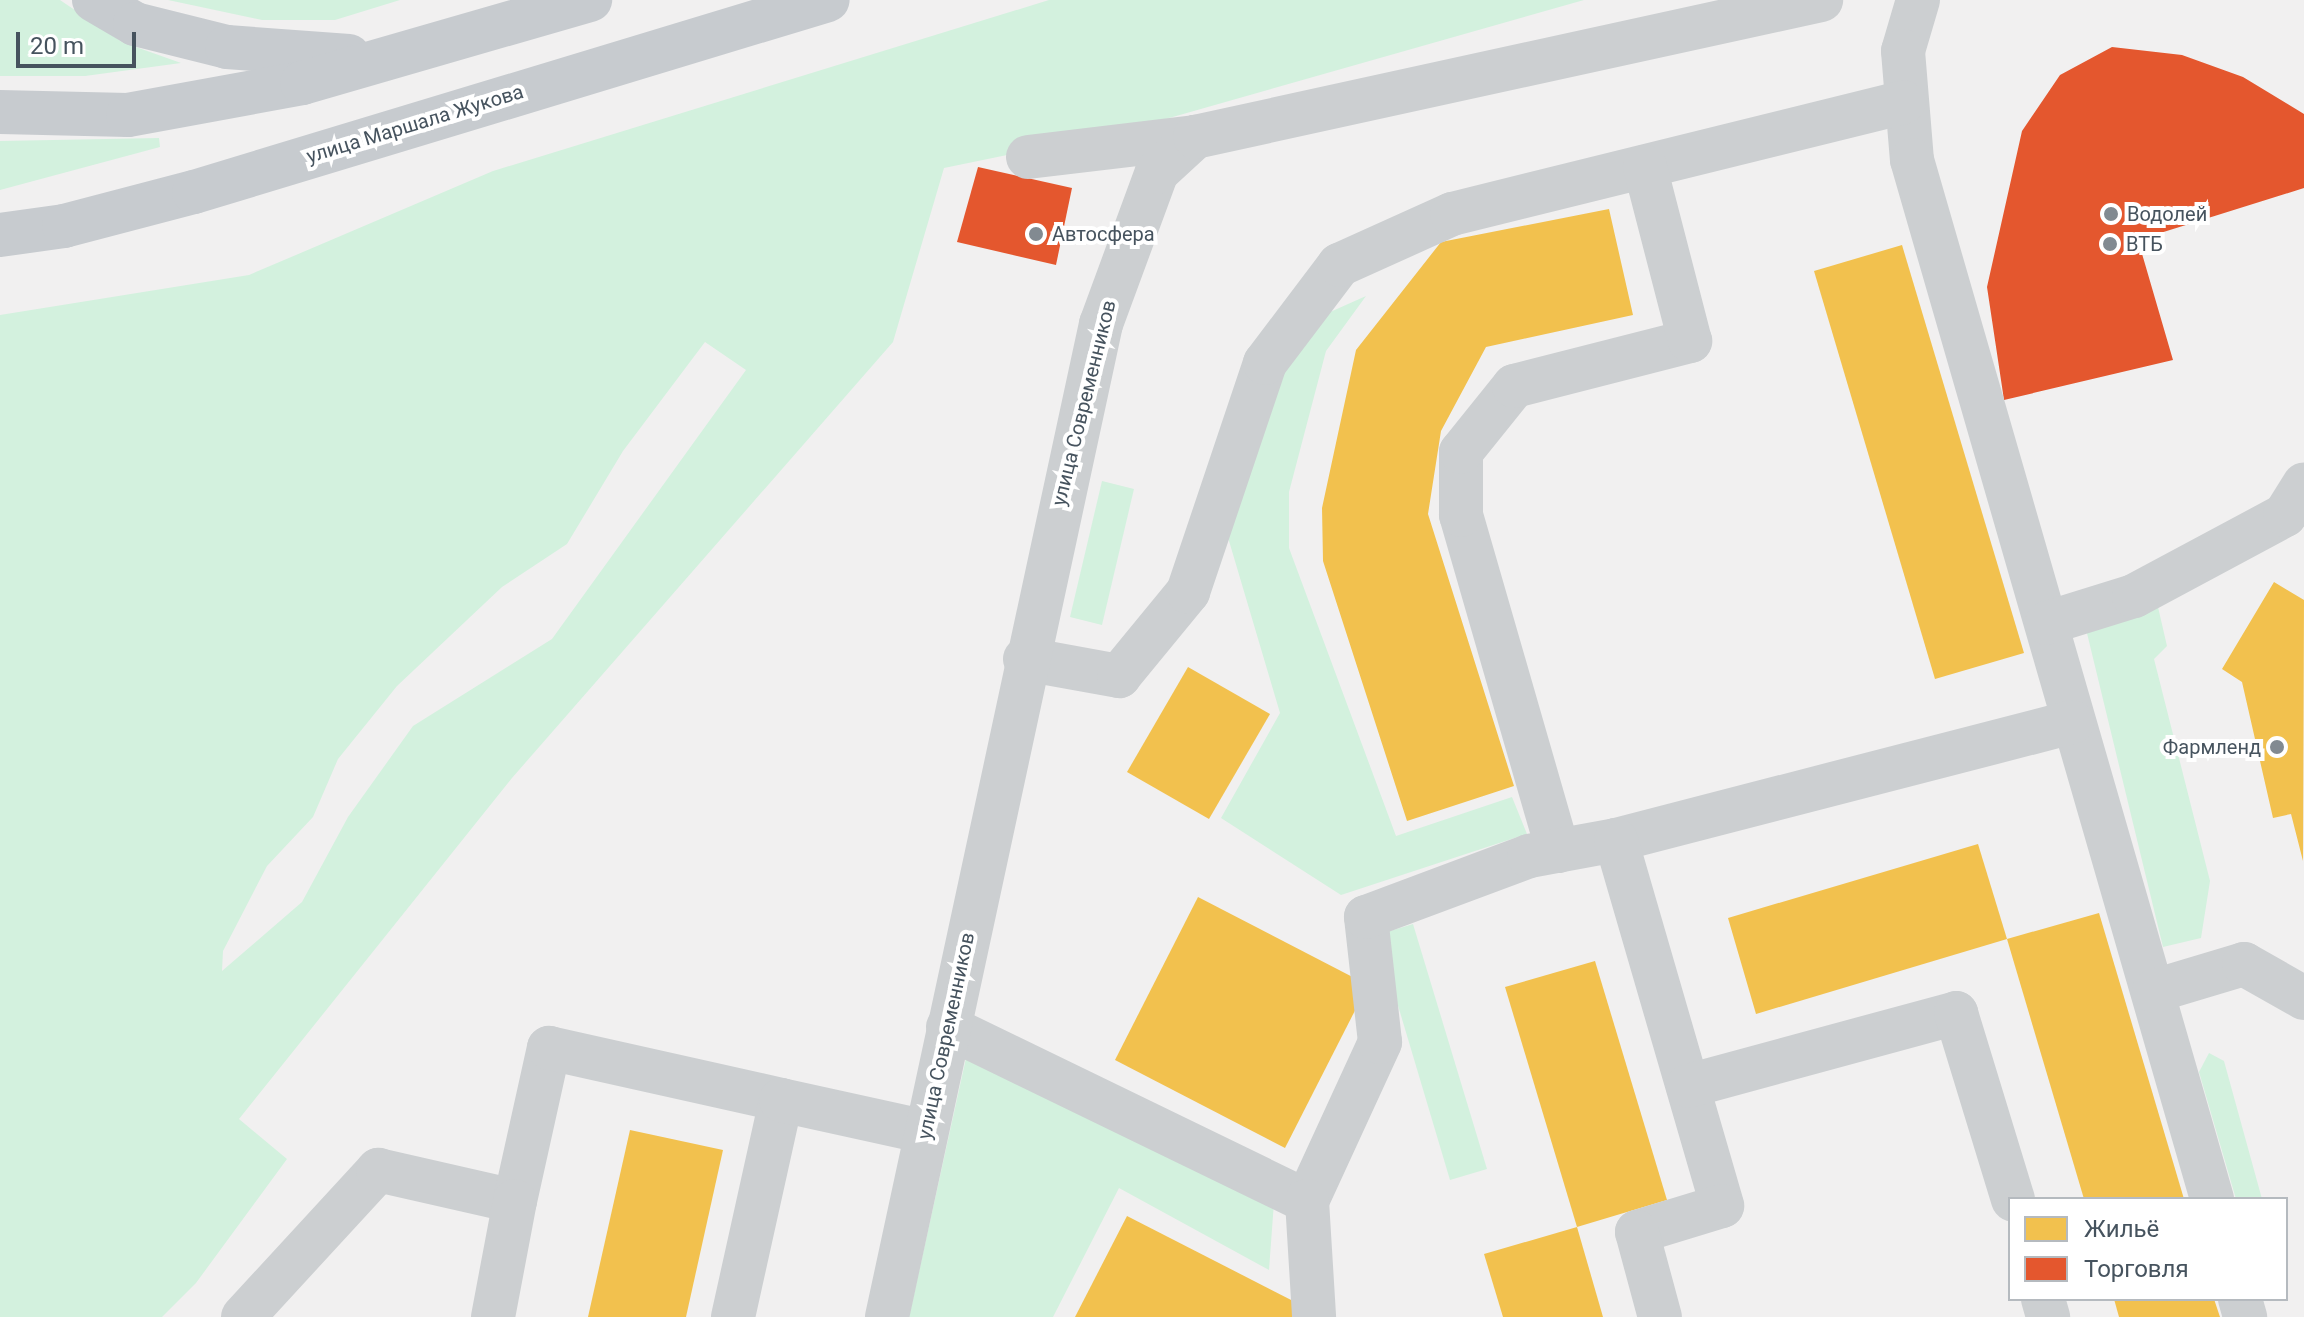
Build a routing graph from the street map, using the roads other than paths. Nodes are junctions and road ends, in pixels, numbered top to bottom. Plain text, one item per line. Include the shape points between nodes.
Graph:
1 (94, 0) edge
2 (590, 0) edge
3 (828, 0) edge
4 (1821, 0) edge
5 (1918, 0) edge
6 (407, 54) junction
7 (1903, 102) junction
8 (0, 112) edge
9 (1195, 137) junction
10 (1028, 157) dead end
11 (1645, 167) junction
12 (0, 235) edge
13 (2304, 484) edge
14 (2047, 623) junction
15 (1025, 659) junction
16 (2072, 722) junction
17 (1616, 840) junction
18 (1558, 851) junction
19 (2154, 991) junction
20 (2304, 998) edge
21 (948, 1027) junction
22 (1688, 1086) junction
23 (781, 1100) junction
24 (926, 1132) junction
25 (2012, 1197) edge
26 (2211, 1197) edge
27 (515, 1201) junction
28 (1307, 1201) junction
29 (243, 1317) edge
30 (493, 1317) edge
31 (733, 1317) edge
32 (887, 1317) edge
33 (1314, 1317) edge
34 (1660, 1317) edge

1 - 6 main road via 135,24 227,47 322,57
2 - 6 main road
3 - 12 main road, улица Маршала Жукова via 194,192
4 - 9 street
5 - 7 street via 1903,51
6 - 8 main road via 302,83 128,115
7 - 11 street
7 - 14 street via 1912,160
9 - 10 street
9 - 15 street, улица Современников via 1157,172 1126,245 1101,324
11 - 15 street via 1452,214 1339,265 1265,363 1188,592 1119,676
11 - 18 street via 1690,341 1514,386 1461,452 1461,515
13 - 14 street via 2285,515 2134,596
14 - 16 street
15 - 21 street, улица Современников
16 - 17 street
16 - 19 street
17 - 18 street
17 - 22 street
18 - 28 street via 1366,917 1380,1042
19 - 20 street via 2244,964
19 - 26 street
21 - 24 street, улица Современников
21 - 28 street
22 - 25 street via 1956,1013
22 - 34 street via 1722,1206 1637,1232
23 - 24 street
23 - 27 street via 549,1048
23 - 31 street
24 - 32 street, улица Современников
27 - 29 street via 378,1170
27 - 30 street
28 - 33 street

